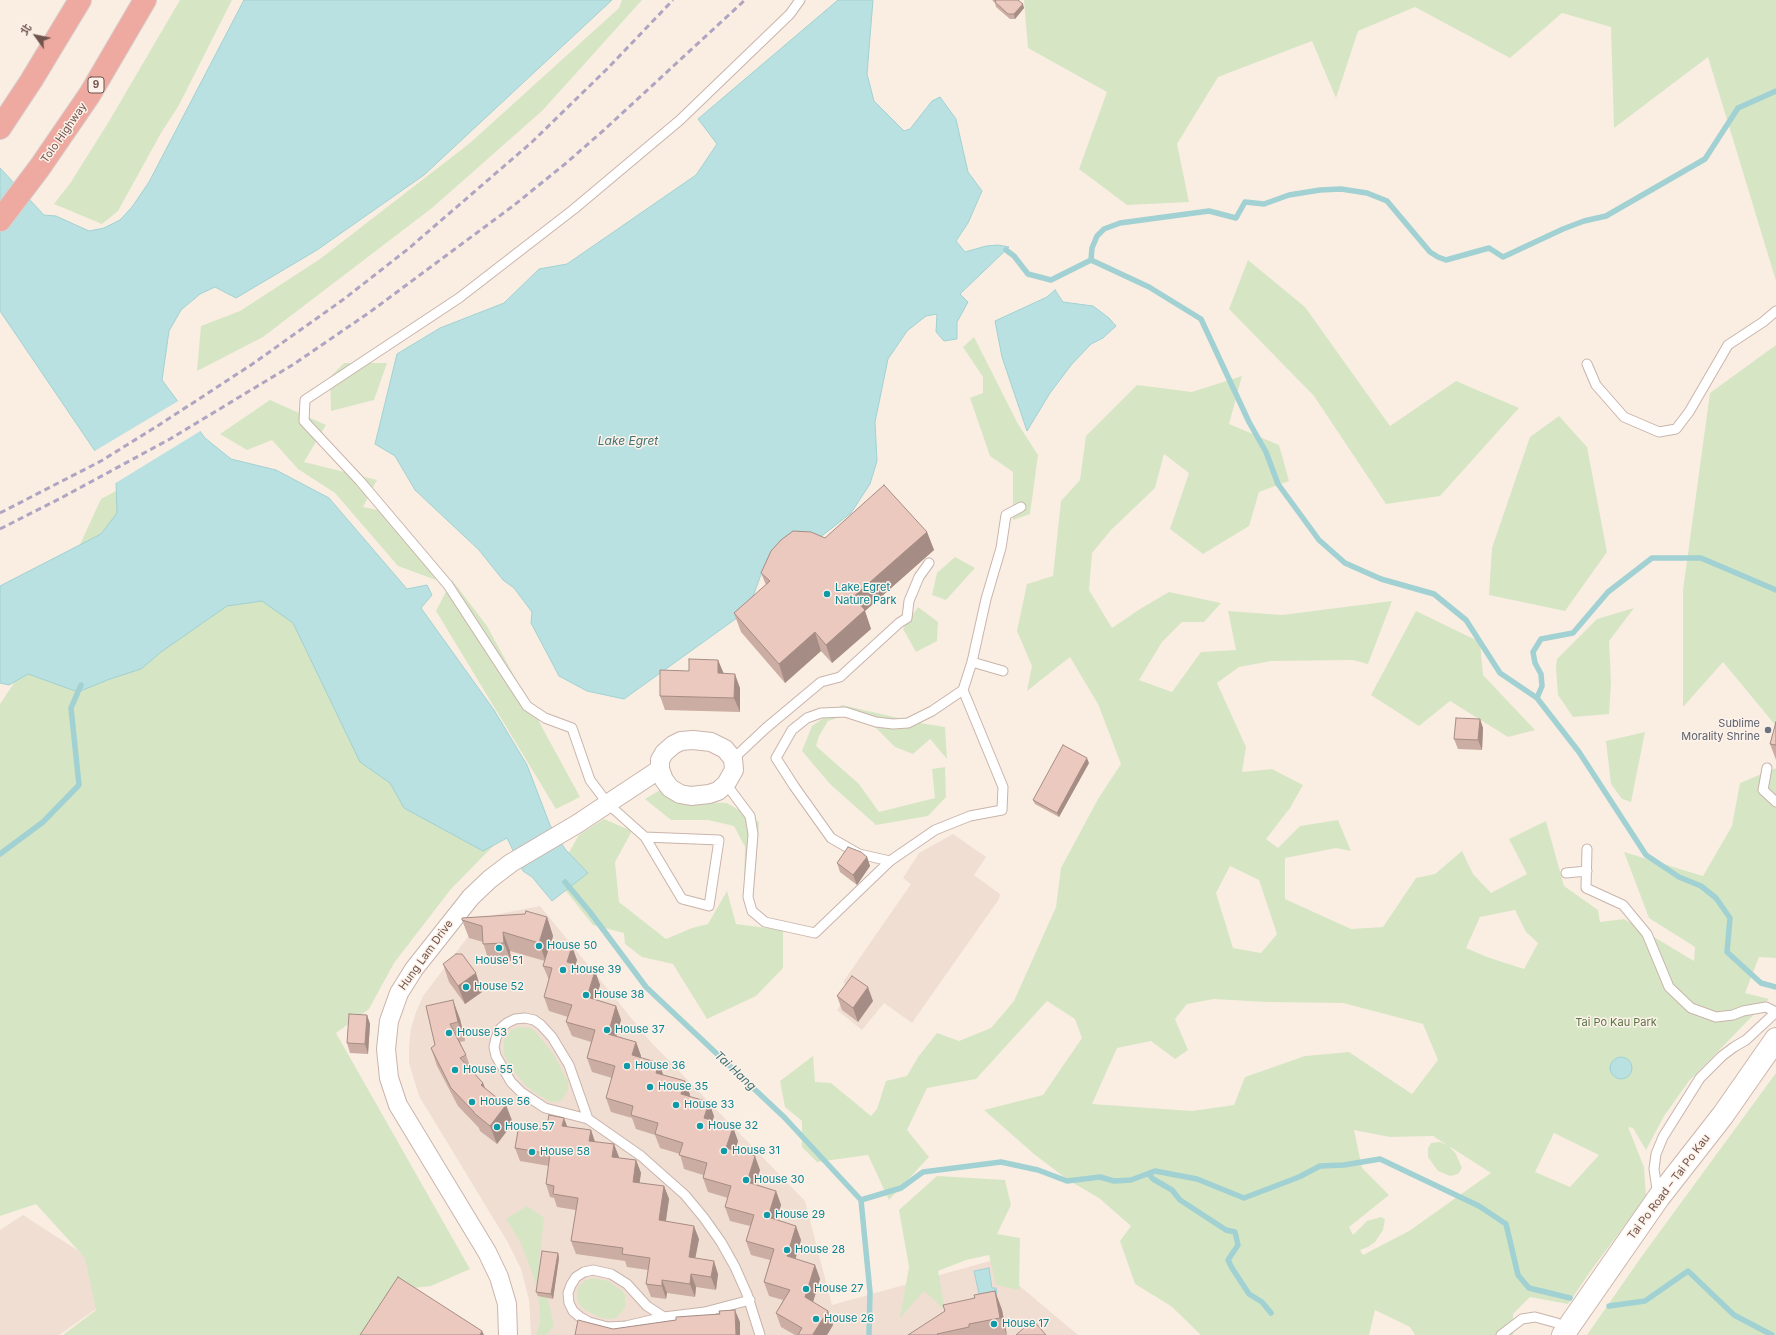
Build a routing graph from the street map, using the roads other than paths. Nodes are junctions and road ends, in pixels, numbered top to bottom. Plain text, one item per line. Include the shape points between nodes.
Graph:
1 (80, 0) edge
2 (146, 0) edge
3 (800, 0) edge
4 (0, 128) edge
5 (0, 220) edge
6 (1776, 311) edge
7 (1587, 364) dead end
8 (1021, 507) dead end
9 (929, 563) dead end
10 (972, 662) junction
11 (1003, 671) dead end
12 (963, 690) junction
13 (733, 759) junction
14 (1767, 768) dead end
15 (660, 769) junction
16 (726, 784) junction
17 (1776, 802) edge
18 (608, 804) junction
19 (645, 837) junction
20 (1587, 849) dead end
21 (890, 861) junction
22 (1587, 871) junction
23 (1566, 873) dead end
24 (1776, 1012) edge
25 (1776, 1039) edge
26 (588, 1119) junction
27 (1659, 1197) junction
28 (750, 1300) junction
29 (664, 1317) junction
30 (1565, 1332) edge
31 (508, 1335) edge
32 (760, 1335) edge
33 (1501, 1335) edge

1 - 4 highway
2 - 5 highway, Tolo Highway / 9 via 90,94
3 - 18 lane via 790,14 680,120 574,209 458,298 305,400 304,421 360,481 448,585 527,706 545,718 572,728 590,780
6 - 7 lane via 1728,345 1689,412 1676,429 1659,432 1624,417 1596,385
8 - 10 lane via 1006,515 1001,548
9 - 13 lane via 909,601 908,618 899,623 840,677 821,682
10 - 11 lane
10 - 12 lane
12 - 21 lane via 1003,786 1002,810 970,816 935,830
12 - 21 lane via 932,711 908,722 893,724 876,722 845,712 821,713 808,718 792,730 776,758 831,838 859,854
13 - 15 street via 725,749 711,742 681,741 664,753 660,760
13 - 16 street via 734,770
14 - 17 lane via 1763,790
15 - 16 street via 670,788 680,794 709,794
15 - 18 street, Hung Lam Drive
16 - 21 lane via 750,816 753,834 748,897 752,911 765,922 815,933
18 - 19 lane
18 - 31 street, Hung Lam Drive via 511,863 470,897 414,969 399,993 389,1021 386,1049 389,1078 398,1105 500,1277 507,1304
19 - 19 lane via 682,899 709,906 719,840
20 - 22 lane
22 - 23 lane
22 - 24 lane via 1586,888 1623,905 1647,934 1669,987 1691,1008 1716,1017 1766,1007
24 - 27 lane via 1746,1040 1722,1056 1700,1078 1663,1137 1656,1154 1654,1169
25 - 27 main road, Tai Po Road – Tai Po Kau via 1723,1116
26 - 26 lane via 545,1108 527,1097 511,1082 496,1056 494,1047 500,1029 515,1019 525,1018 541,1025 569,1065
26 - 28 lane via 641,1156 685,1195 721,1242
27 - 30 main road, Tai Po Road – Tai Po Kau
28 - 29 lane via 705,1312
28 - 32 lane
29 - 29 lane via 617,1328 608,1327 580,1317 573,1311 568,1293 576,1277 584,1272 593,1270 611,1274 627,1284 647,1306
30 - 33 lane via 1557,1323 1535,1317 1522,1319

